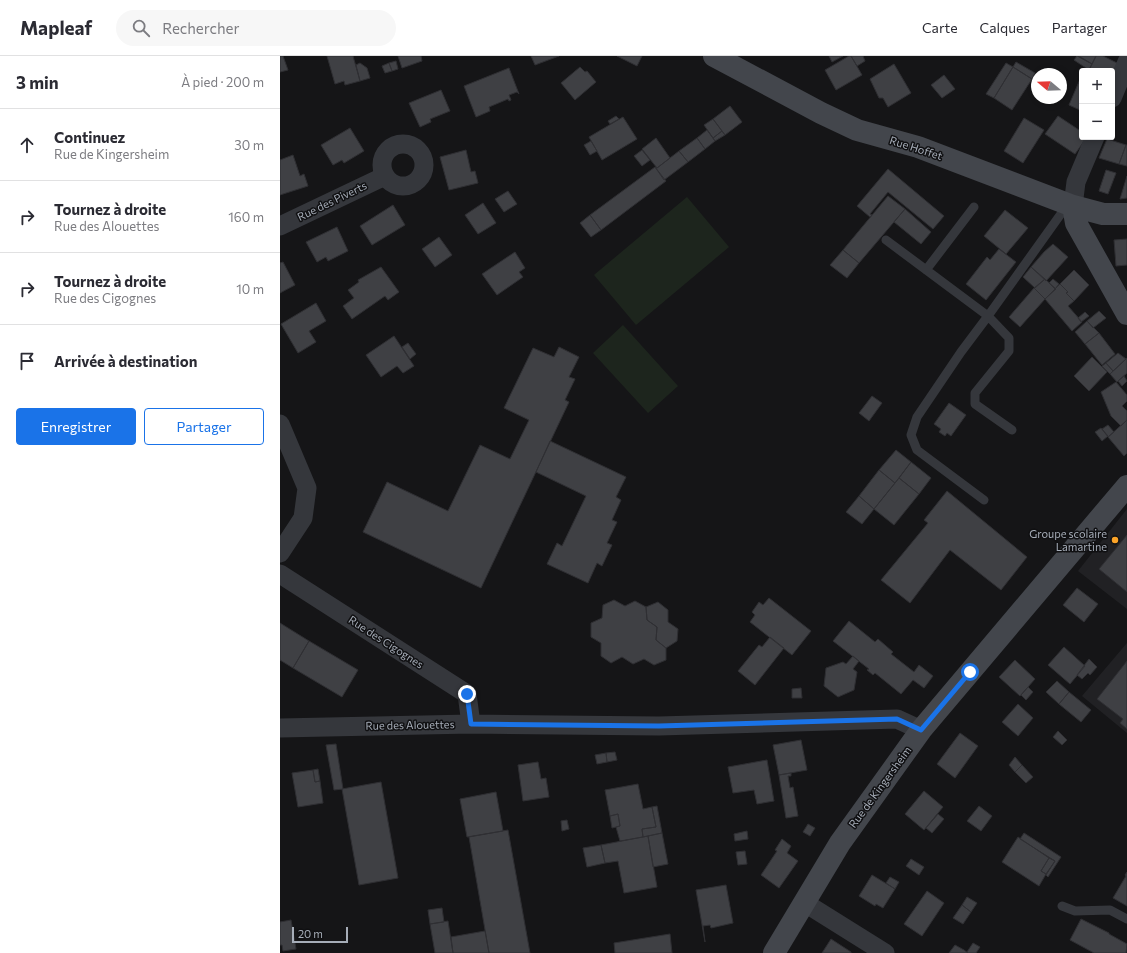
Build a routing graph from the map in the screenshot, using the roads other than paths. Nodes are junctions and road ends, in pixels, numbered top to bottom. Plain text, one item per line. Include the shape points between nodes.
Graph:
1 (714, 56) edge
2 (1127, 62) edge
3 (1115, 91) edge
4 (1094, 140) edge
5 (385, 176) dead end
6 (1071, 205) junction
7 (974, 207) dead end
8 (1127, 214) edge
9 (280, 226) edge
10 (886, 240) dead end
11 (926, 270) junction
12 (1127, 314) edge
13 (988, 316) junction
14 (280, 424) edge
15 (1012, 430) dead end
16 (1127, 486) edge
17 (984, 500) dead end
18 (280, 553) edge
19 (280, 574) edge
20 (471, 724) junction
21 (280, 728) edge
22 (921, 730) junction
23 (805, 903) junction
24 (1062, 906) dead end
25 (1127, 919) edge
26 (774, 953) edge
27 (885, 953) edge

1 - 6 street, Rue Hoffet via 857,130 918,147
2 - 3 street
4 - 6 street via 1076,182
5 - 9 street, Rue des Piverts
6 - 8 street, Rue Hoffet via 1103,214
6 - 12 street via 1076,223
6 - 13 lane
7 - 11 lane
10 - 11 lane
11 - 13 lane
13 - 15 lane via 1009,338 1009,351 975,393 975,404
13 - 17 lane via 917,417 911,435 917,450
14 - 18 street via 307,488 303,518
16 - 22 street, Rue de Kingersheim
19 - 20 street, Rue des Cigognes via 467,694
20 - 21 street, Rue des Alouettes
20 - 22 street, Rue des Alouettes via 659,726 897,719
22 - 23 street, Rue de Kingersheim via 840,843
23 - 26 street, Rue de Kingersheim
23 - 27 street
24 - 25 lane via 1075,911 1110,910

